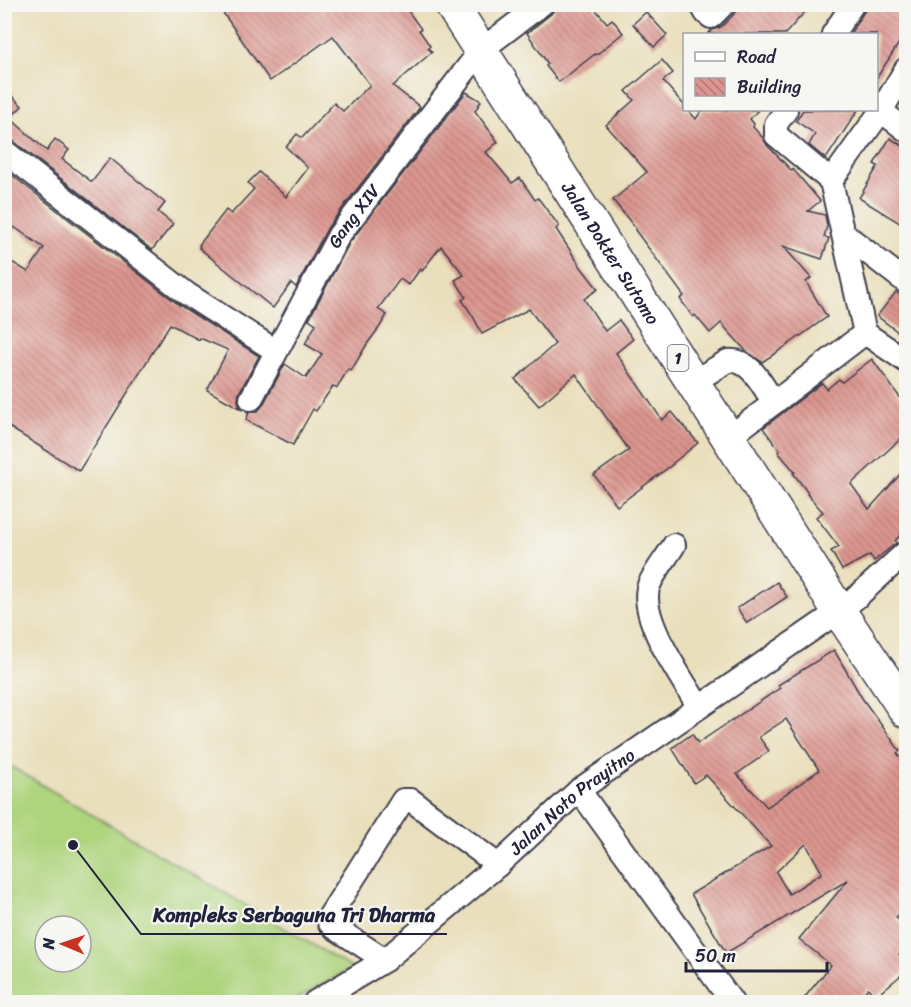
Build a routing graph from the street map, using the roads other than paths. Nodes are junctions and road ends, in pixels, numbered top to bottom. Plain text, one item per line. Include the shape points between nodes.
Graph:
1 (451, 4) edge
2 (542, 4) edge
3 (701, 4) edge
4 (724, 4) edge
5 (853, 4) edge
6 (834, 33) edge
7 (481, 50) junction
8 (906, 69) edge
9 (785, 111) edge
10 (881, 111) junction
11 (906, 130) edge
12 (4, 151) edge
13 (831, 181) junction
14 (843, 233) junction
15 (906, 282) edge
16 (865, 333) junction
17 (276, 351) junction
18 (906, 361) edge
19 (693, 382) junction
20 (251, 399) dead end
21 (774, 403) junction
22 (728, 438) junction
23 (674, 545) dead end
24 (906, 552) edge
25 (839, 611) junction
26 (699, 707) junction
27 (906, 711) edge
28 (579, 790) junction
29 (498, 865) junction
30 (385, 960) junction
31 (315, 1002) edge
32 (732, 1002) edge

1 - 7 highway, Jalan Dokter Sutomo / 1
2 - 7 street, Gang XIV
3 - 4 street via 711,17
5 - 6 street
7 - 17 street, Gang XIV via 339,235
7 - 19 highway, Jalan Dokter Sutomo / 1
8 - 10 street
9 - 13 street via 776,124 776,135
10 - 11 street
10 - 13 street
12 - 17 street via 188,294
13 - 14 street
14 - 15 street
14 - 16 street
16 - 18 street
16 - 21 street
17 - 20 street, Gang XIV
19 - 21 street via 734,360 750,369
19 - 22 highway, Jalan Dokter Sutomo / 1
21 - 22 street
22 - 25 highway, Jalan Dokter Sutomo / 1
23 - 26 street via 649,585 648,607 656,634
24 - 25 street, Jalan Noto Prayitno
25 - 26 street, Jalan Noto Prayitno
25 - 27 highway, Jalan Dokter Sutomo / 1
26 - 28 street, Jalan Noto Prayitno
28 - 29 street, Jalan Noto Prayitno
28 - 32 street
29 - 30 street, Jalan Noto Prayitno
29 - 30 street via 411,800 403,801 329,916 329,922
30 - 31 street, Jalan Noto Prayitno

